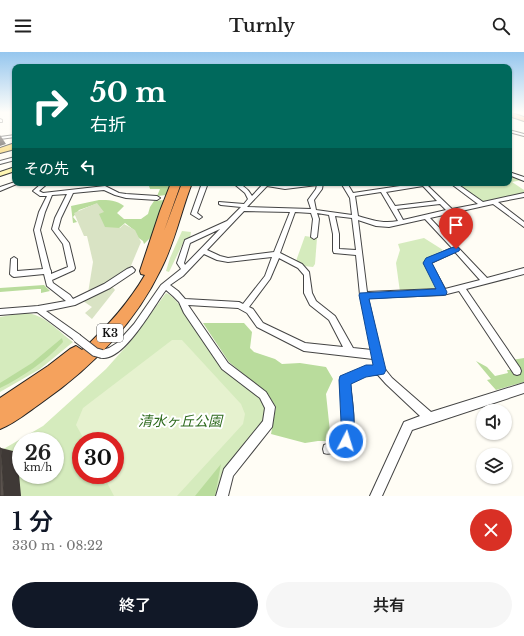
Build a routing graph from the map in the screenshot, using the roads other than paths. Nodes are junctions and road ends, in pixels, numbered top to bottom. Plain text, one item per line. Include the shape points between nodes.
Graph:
1 (12, 136) edge
2 (0, 138) edge
3 (12, 147) edge
4 (0, 150) edge
5 (12, 159) edge
6 (0, 163) edge
7 (12, 170) edge
8 (0, 174) edge
9 (512, 174) edge
10 (524, 179) edge
11 (12, 184) edge
12 (42, 186) edge
13 (176, 186) edge
14 (180, 186) edge
15 (186, 186) edge
16 (192, 186) edge
17 (204, 186) edge
18 (240, 186) edge
19 (264, 186) edge
20 (320, 186) edge
21 (346, 186) edge
22 (412, 186) edge
23 (426, 186) edge
24 (458, 186) edge
25 (0, 189) edge
26 (383, 191) junction
27 (71, 192) junction
28 (524, 194) edge
29 (50, 195) junction
30 (352, 195) junction
31 (157, 198) dead end
32 (251, 199) junction
33 (441, 202) junction
34 (494, 202) junction
35 (221, 203) dead end
36 (482, 204) junction
37 (243, 208) junction
38 (393, 208) junction
39 (174, 211) junction
40 (293, 211) junction
41 (314, 211) junction
42 (450, 212) junction
43 (332, 214) junction
44 (199, 217) dead end
45 (356, 217) junction
46 (426, 217) junction
47 (229, 223) junction
48 (402, 223) junction
49 (524, 225) edge
50 (314, 237) dead end
51 (456, 249) junction
52 (203, 250) junction
53 (360, 253) junction
54 (277, 254) junction
55 (14, 259) dead end
56 (185, 269) junction
57 (524, 271) edge
58 (48, 274) junction
59 (142, 274) junction
60 (486, 281) junction
61 (165, 286) junction
62 (461, 288) junction
63 (442, 292) junction
64 (364, 295) junction
65 (184, 302) junction
66 (68, 304) junction
67 (245, 307) junction
68 (38, 309) junction
69 (0, 312) edge
70 (48, 316) junction
71 (350, 352) junction
72 (376, 355) junction
73 (380, 370) junction
74 (517, 371) dead end
75 (524, 388) edge
76 (0, 409) edge
77 (430, 418) junction
78 (0, 420) edge
79 (328, 449) dead end
80 (222, 496) edge
81 (376, 496) edge

1 - 2 street
3 - 4 main road
5 - 6 street
7 - 8 street
9 - 10 street
11 - 25 street
12 - 29 street via 36,191 42,195
13 - 39 highway
14 - 39 highway, K3
15 - 39 highway, K3
16 - 39 highway via 187,197
17 - 44 street via 194,214
18 - 32 street
19 - 32 street
20 - 41 street via 311,200
21 - 30 street
22 - 26 street
23 - 33 street
24 - 36 street
26 - 30 street
26 - 38 street
27 - 29 street
27 - 31 street via 105,188 126,196
27 - 58 street via 55,229 66,243 72,268
28 - 34 street
29 - 58 street via 36,230
30 - 45 street
32 - 37 street
33 - 38 street
33 - 42 street
34 - 36 street
34 - 49 street
35 - 37 street
36 - 42 street
37 - 40 street
37 - 47 street
38 - 48 street
39 - 59 highway, K3 via 164,249
40 - 41 street
40 - 54 street
41 - 43 street
41 - 50 street
42 - 46 street
43 - 45 street
43 - 53 street via 336,251
45 - 48 street via 383,225
45 - 53 street
46 - 48 street
46 - 51 street
47 - 52 street
47 - 56 street via 188,242 180,263
51 - 60 street
51 - 63 street via 427,263
52 - 54 street via 228,260
52 - 56 street
53 - 64 street
54 - 67 street via 268,277
54 - 71 street via 307,274 310,299 332,318
55 - 58 street via 14,274
56 - 61 street
57 - 60 street
58 - 66 street via 53,288 71,299
59 - 66 street via 129,271 107,286
59 - 76 highway, K3 via 121,307 82,348 54,372
59 - 78 highway, K3 via 124,318 92,351 56,382
60 - 62 street
61 - 65 street
61 - 70 street, bridge via 147,314 118,348 110,353 95,352
62 - 63 street
62 - 74 street
63 - 64 street
64 - 72 street
65 - 67 street
65 - 80 street via 187,311 225,366 263,395 270,407 268,423 228,473
66 - 68 street
66 - 70 street
67 - 71 street via 260,325 304,347
68 - 69 street
68 - 70 street
71 - 72 street
72 - 73 street
73 - 77 street
73 - 79 street via 366,371 345,380 348,425 346,441
75 - 77 street
77 - 81 street via 408,426

